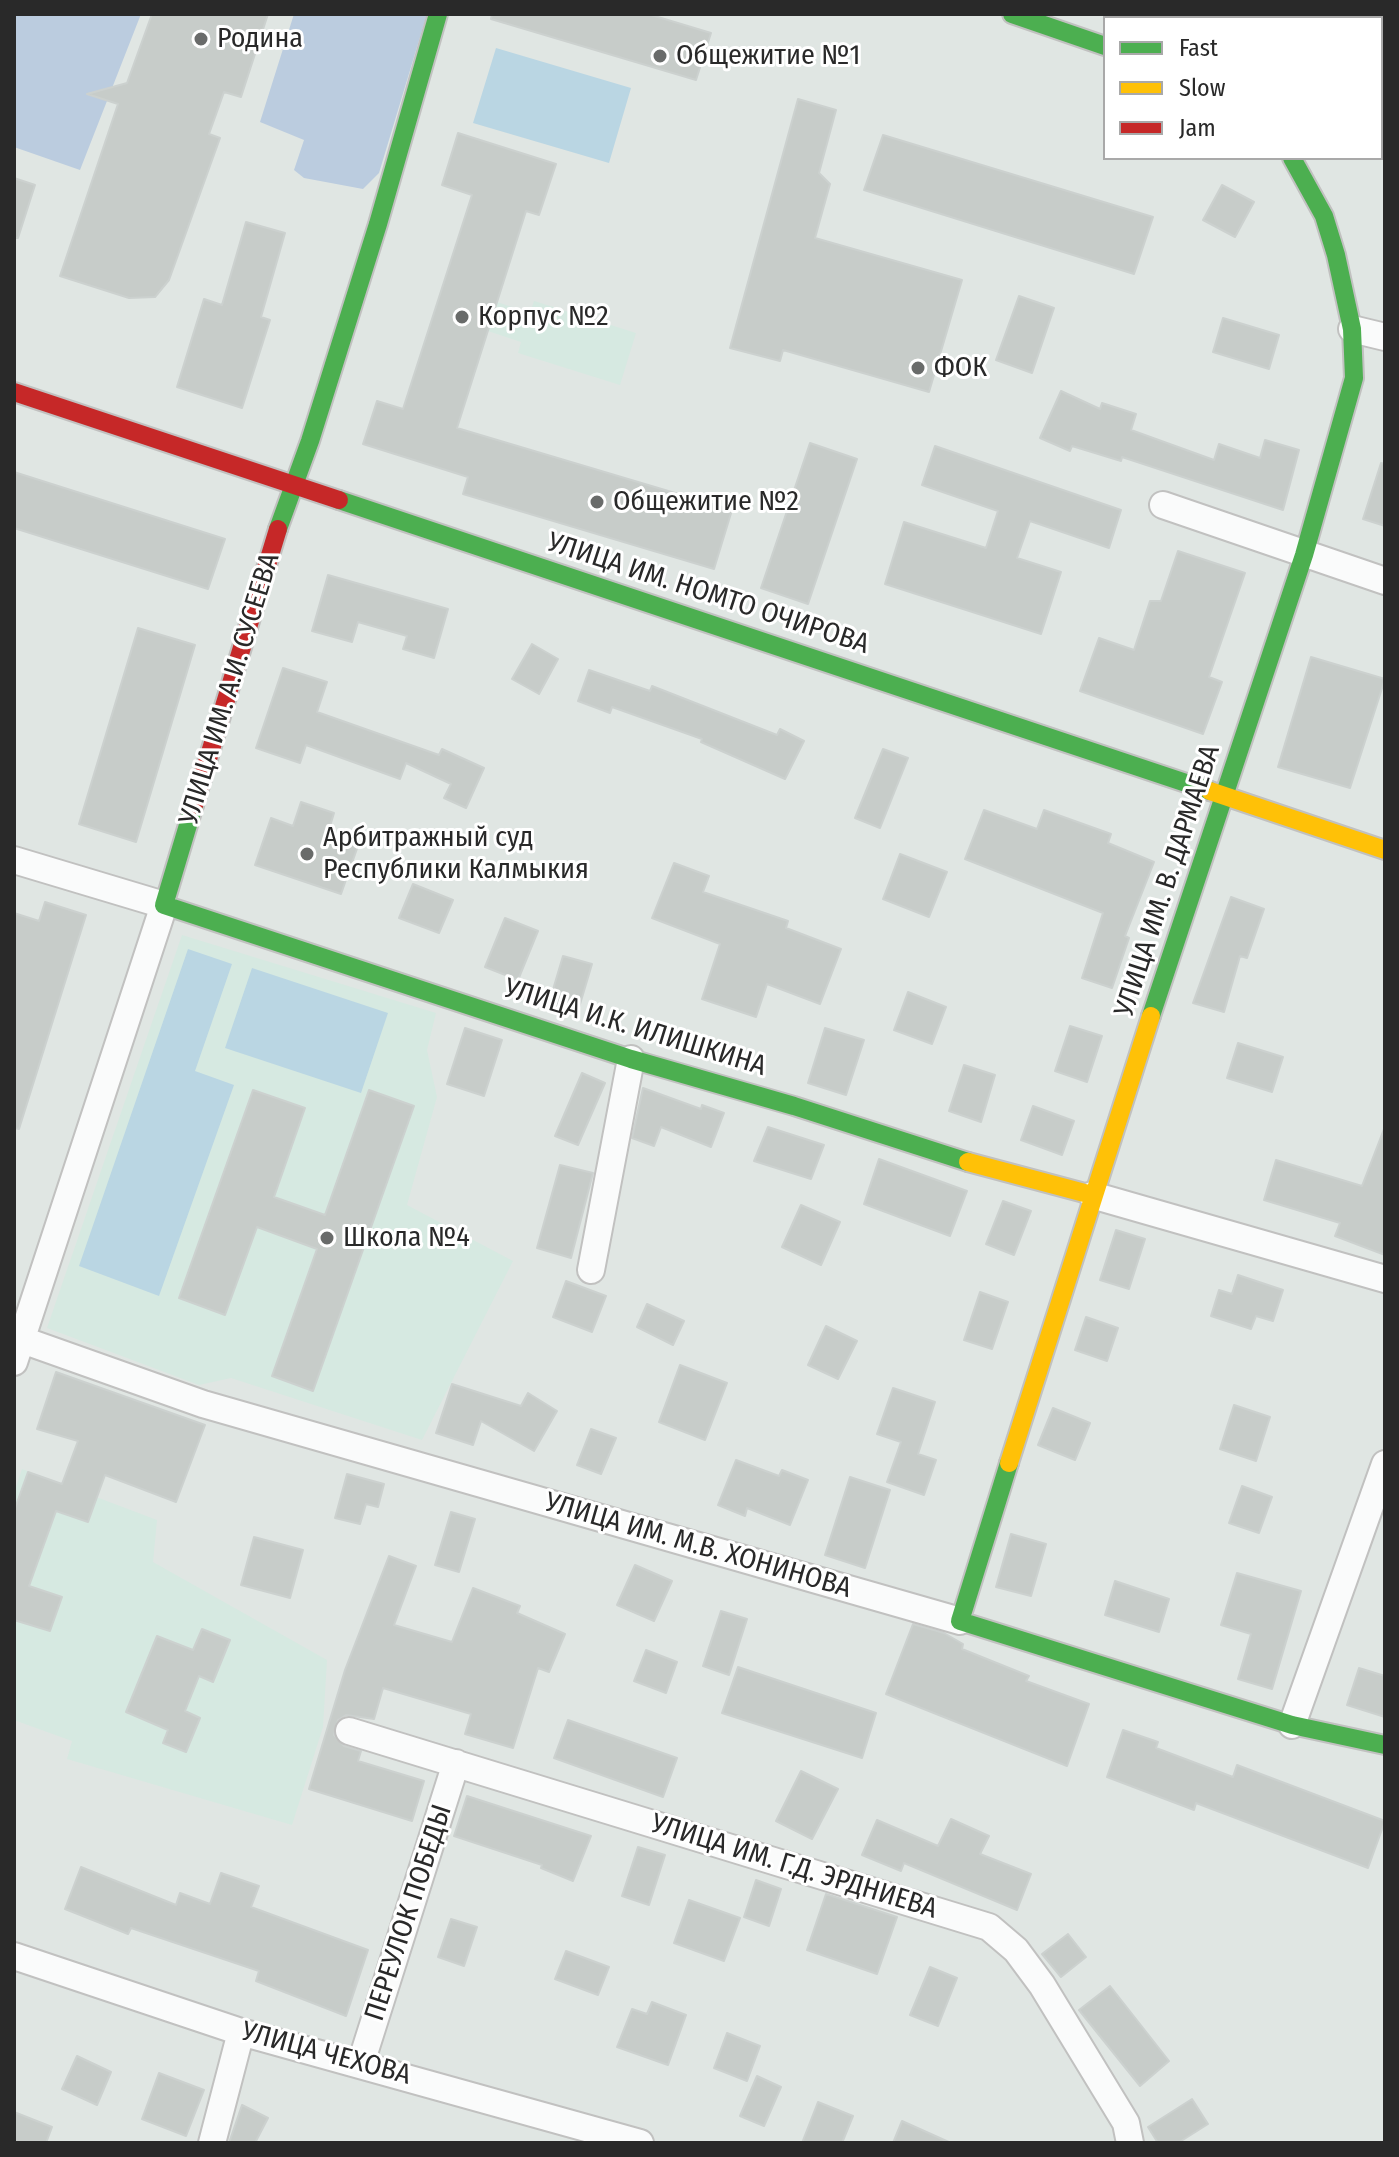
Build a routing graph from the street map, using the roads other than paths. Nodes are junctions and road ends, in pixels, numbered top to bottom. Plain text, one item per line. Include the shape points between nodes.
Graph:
1 (438, 14) edge
2 (1012, 14) edge
3 (1103, 45) edge
4 (1293, 160) edge
5 (1352, 329) junction
6 (1385, 337) edge
7 (14, 392) edge
8 (291, 486) junction
9 (1163, 505) dead end
10 (1304, 555) junction
11 (1385, 581) edge
12 (1227, 795) junction
13 (1385, 850) edge
14 (14, 860) edge
15 (164, 905) junction
16 (631, 1059) junction
17 (1092, 1195) junction
18 (591, 1270) dead end
19 (1385, 1279) edge
20 (17, 1346) edge
21 (1385, 1464) edge
22 (960, 1621) junction
23 (1292, 1725) junction
24 (349, 1731) dead end
25 (1385, 1745) edge
26 (456, 1763) junction
27 (14, 1956) edge
28 (241, 2032) junction
29 (361, 2063) junction
30 (627, 2141) edge
31 (212, 2143) edge
32 (1130, 2143) edge

1 - 8 street, УЛИЦА ИМ. А.И. СУСЕЕВА via 378,224
2 - 3 street
4 - 5 street, УЛИЦА ИМ. В. ДАРМАЕВА via 1324,216
5 - 6 street
5 - 10 street, УЛИЦА ИМ. В. ДАРМАЕВА via 1354,378
7 - 8 street, УЛИЦА ИМ. НОМТО ОЧИРОВА
8 - 12 street, УЛИЦА ИМ. НОМТО ОЧИРОВА
8 - 15 street, УЛИЦА ИМ. А.И. СУСЕЕВА
9 - 10 street
10 - 11 street
10 - 12 street, УЛИЦА ИМ. В. ДАРМАЕВА
12 - 13 street, УЛИЦА ИМ. НОМТО ОЧИРОВА
12 - 17 street, УЛИЦА ИМ. В. ДАРМАЕВА
14 - 15 street
15 - 16 street, УЛИЦА И.К. ИЛИШКИНА
15 - 20 street, УЛИЦА ИМ. А.И. СУСЕЕВА
16 - 17 street, УЛИЦА И.К. ИЛИШКИНА via 959,1160
16 - 18 street
17 - 19 street
17 - 22 street, УЛИЦА ИМ. В. ДАРМАЕВА
20 - 22 street, УЛИЦА ИМ. М.В. ХОНИНОВА
21 - 23 street
22 - 23 street, УЛИЦА ИМ. М.В. ХОНИНОВА
23 - 25 street, УЛИЦА ИМ. М.В. ХОНИНОВА
24 - 26 street, УЛИЦА ИМ. Г.Д. ЭРДНИЕВА
26 - 29 street, ПЕРЕУЛОК ПОБЕДЫ
26 - 32 street, УЛИЦА ИМ. Г.Д. ЭРДНИЕВА via 989,1927 1016,1950 1042,1985 1126,2123
27 - 28 street, УЛИЦА ЧЕХОВА
28 - 29 street, УЛИЦА ЧЕХОВА
28 - 31 street
29 - 30 street, УЛИЦА ЧЕХОВА

